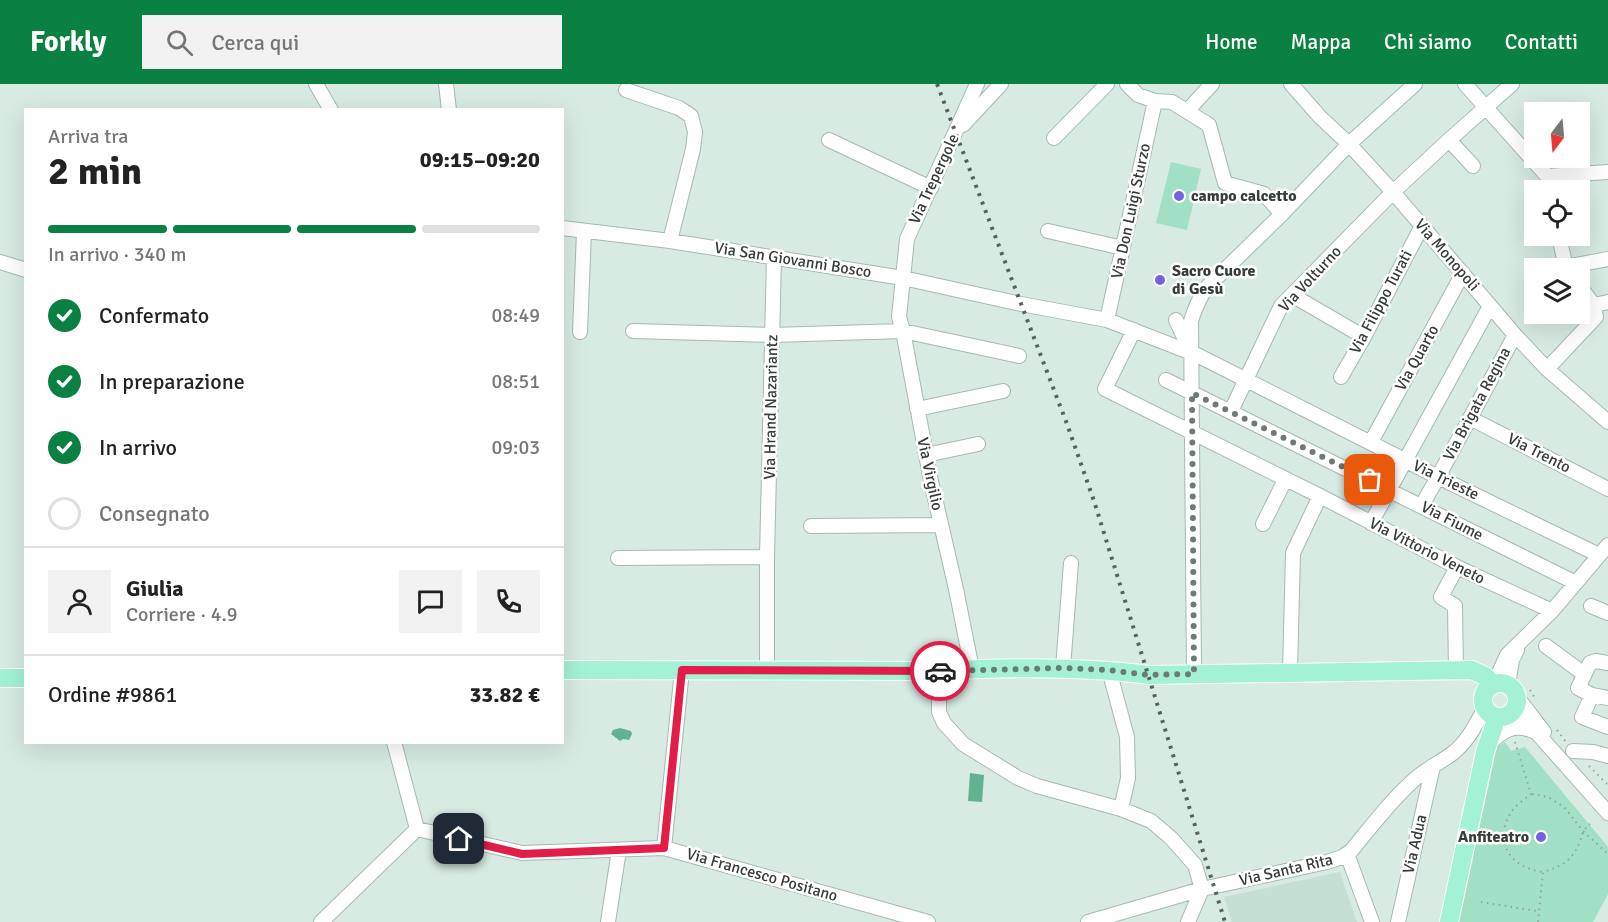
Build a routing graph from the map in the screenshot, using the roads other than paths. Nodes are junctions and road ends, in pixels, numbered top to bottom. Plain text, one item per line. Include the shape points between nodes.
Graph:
1 (316, 84) edge
2 (446, 84) edge
3 (977, 84) edge
4 (1001, 84) edge
5 (1107, 84) edge
6 (1126, 84) edge
7 (1212, 84) edge
8 (1292, 84) edge
9 (1414, 84) edge
10 (1465, 84) edge
11 (1512, 84) edge
12 (626, 90) dead end
13 (1155, 102) junction
14 (1486, 107) junction
15 (330, 108) edge
16 (449, 108) edge
17 (1186, 111) junction
18 (956, 133) junction
19 (1054, 138) dead end
20 (829, 140) dead end
21 (1449, 140) junction
22 (1349, 144) junction
23 (1473, 166) dead end
24 (1608, 172) edge
25 (1547, 176) junction
26 (1548, 180) edge
27 (931, 188) junction
28 (1393, 192) junction
29 (1282, 214) junction
30 (1422, 226) junction
31 (564, 228) edge
32 (584, 231) junction
33 (1048, 231) dead end
34 (670, 241) junction
35 (1123, 248) junction
36 (774, 257) junction
37 (1608, 259) edge
38 (0, 262) edge
39 (1590, 263) edge
40 (24, 269) edge
41 (1463, 273) junction
42 (903, 278) junction
43 (1292, 295) junction
44 (1601, 303) edge
45 (1490, 306) junction
46 (1107, 320) junction
47 (1176, 320) dead end
48 (1134, 330) junction
49 (633, 331) dead end
50 (903, 331) junction
51 (580, 332) dead end
52 (773, 335) junction
53 (1515, 335) junction
54 (1364, 337) junction
55 (1194, 354) junction
56 (1019, 356) dead end
57 (1547, 369) junction
58 (1341, 377) dead end
59 (1246, 379) junction
60 (1166, 380) dead end
61 (1003, 391) dead end
62 (1192, 393) junction
63 (918, 409) junction
64 (1231, 411) junction
65 (1470, 418) junction
66 (1608, 422) edge
67 (1193, 434) junction
68 (1371, 442) junction
69 (978, 444) dead end
70 (926, 455) junction
71 (1405, 460) junction
72 (1438, 477) junction
73 (1286, 480) junction
74 (1390, 489) junction
75 (1608, 489) edge
76 (1320, 496) junction
77 (1422, 505) junction
78 (1371, 523) junction
79 (1263, 524) dead end
80 (941, 525) junction
81 (811, 526) dead end
82 (1604, 550) edge
83 (767, 557) junction
84 (618, 558) dead end
85 (1071, 563) dead end
86 (1457, 567) junction
87 (1576, 583) junction
88 (1591, 606) dead end
89 (1552, 611) junction
90 (1608, 613) edge
91 (1546, 645) dead end
92 (1608, 663) edge
93 (1063, 668) junction
94 (972, 669) junction
95 (564, 670) edge
96 (682, 670) junction
97 (767, 670) junction
98 (1108, 670) junction
99 (1456, 670) junction
100 (939, 671) junction
101 (1290, 672) junction
102 (1194, 674) junction
103 (1584, 674) junction
104 (0, 678) edge
105 (24, 678) edge
106 (1503, 688) junction
107 (1592, 695) junction
108 (1608, 698) edge
109 (1497, 713) junction
110 (1608, 727) edge
111 (1538, 733) junction
112 (395, 744) edge
113 (1489, 745) junction
114 (1551, 748) junction
115 (1573, 751) dead end
116 (1608, 756) edge
117 (1433, 766) junction
118 (1121, 809) junction
119 (1608, 813) edge
120 (417, 829) junction
121 (664, 848) junction
122 (619, 850) junction
123 (1347, 854) junction
124 (1202, 889) junction
125 (1373, 916) edge
126 (321, 922) edge
127 (608, 922) edge
128 (928, 922) edge
129 (1088, 922) edge
130 (1188, 922) edge
131 (1398, 922) edge
132 (1449, 922) edge

1 - 15 street
2 - 16 street
3 - 18 street, Via Trepergole
4 - 18 street
5 - 19 street
6 - 13 street via 1138,95
7 - 17 street
8 - 22 street, Via Monopoli
9 - 22 street
10 - 14 street
11 - 14 street, Via Volturno
12 - 34 street via 691,116 695,132 693,149
13 - 17 street via 1172,102
13 - 35 street, Via Don Luigi Sturzo
14 - 21 street, Via Volturno
14 - 25 street
17 - 29 street via 1209,125 1225,183 1264,194
18 - 27 street, Via Trepergole
20 - 27 street
21 - 23 street
21 - 28 street, Via Volturno
22 - 28 street, Via Monopoli
22 - 29 street
24 - 25 street
25 - 26 street
27 - 42 street, Via Trepergole via 907,239
28 - 30 street, Via Monopoli
28 - 43 street, Via Volturno
29 - 55 street via 1199,298 1191,321
30 - 41 street, Via Monopoli
30 - 54 street, Via Filippo Turati
31 - 32 street, Via San Giovanni Bosco
32 - 34 street, Via San Giovanni Bosco
32 - 51 street
33 - 35 street
34 - 36 street, Via San Giovanni Bosco
35 - 46 street, Via Don Luigi Sturzo
36 - 42 street, Via San Giovanni Bosco
36 - 52 street, Via Hrand Nazariantz
37 - 39 street
38 - 40 street
41 - 45 street, Via Monopoli
41 - 68 street, Via Quarto
42 - 46 street, Via San Giovanni Bosco
42 - 50 street, Via Virgilio via 899,317
43 - 54 street
43 - 59 street, Via Volturno via 1281,306
44 - 57 street via 1596,317
45 - 53 street, Via Monopoli
45 - 71 street
46 - 48 street, Via Trieste
47 - 55 street
48 - 55 street, Via Trieste
48 - 67 street, Via Vittorio Veneto via 1105,389
49 - 52 street
50 - 52 street
50 - 56 street
50 - 63 street, Via Virgilio
52 - 83 street, Via Hrand Nazariantz
53 - 57 street, Via Monopoli
53 - 65 street, Via Brigata Regina
54 - 58 street, Via Filippo Turati
55 - 59 street, Via Trieste
55 - 62 street
57 - 66 street, Via Monopoli
59 - 64 street, Via Volturno
59 - 68 street, Via Trieste
60 - 62 street, Via Fiume
61 - 63 street
62 - 64 street, Via Fiume
62 - 67 street
63 - 70 street, Via Virgilio
64 - 74 street, Via Fiume
65 - 72 street, Via Brigata Regina
65 - 75 street, Via Trento
67 - 73 street, Via Vittorio Veneto
67 - 102 street
68 - 71 street, Via Trieste
69 - 70 street
70 - 80 street, Via Virgilio
71 - 72 street, Via Trieste
71 - 74 street
72 - 77 street, Via Brigata Regina
72 - 82 street, Via Trieste
73 - 76 street, Via Vittorio Veneto
73 - 79 street
74 - 77 street, Via Fiume
74 - 78 street
76 - 78 street, Via Vittorio Veneto
76 - 101 street via 1293,553
77 - 87 street, Via Fiume
78 - 86 street, Via Vittorio Veneto
80 - 81 street
80 - 94 street, Via Virgilio
82 - 87 street
83 - 84 street
83 - 97 street, Via Hrand Nazariantz
85 - 93 street
86 - 89 street, Via Vittorio Veneto
86 - 99 street via 1441,597 1455,606
87 - 89 street
88 - 90 street
89 - 106 street via 1523,640
91 - 103 street
92 - 103 street via 1590,663
93 - 94 main road
93 - 98 main road
94 - 100 main road
95 - 96 main road
96 - 97 main road
96 - 121 street
97 - 100 main road
98 - 102 main road via 1149,675
98 - 118 street via 1127,737 1128,778
99 - 101 main road
99 - 106 main road via 1472,670
100 - 118 street via 939,712 963,744 1037,786
101 - 102 main road
103 - 107 street via 1578,688
104 - 105 main road
106 - 109 main road via 1515,709
106 - 109 main road via 1487,689 1484,695 1483,702
106 - 114 street via 1543,730
107 - 108 street
107 - 110 street via 1582,717
109 - 111 street
109 - 113 main road
109 - 117 street, Via Santa Rita
111 - 113 street via 1513,728 1503,731
111 - 114 street
112 - 120 street
113 - 132 main road
114 - 119 street
115 - 116 street
117 - 123 street, Via Santa Rita via 1396,797
117 - 131 street, Via Adua
118 - 124 street via 1150,821 1171,838 1195,865
120 - 122 street, Via Francesco Positano via 522,854
120 - 126 street
121 - 122 street, Via Francesco Positano
121 - 128 street, Via Francesco Positano
122 - 127 street
123 - 124 street, Via Santa Rita via 1327,862
123 - 125 street
124 - 129 street
124 - 130 street

